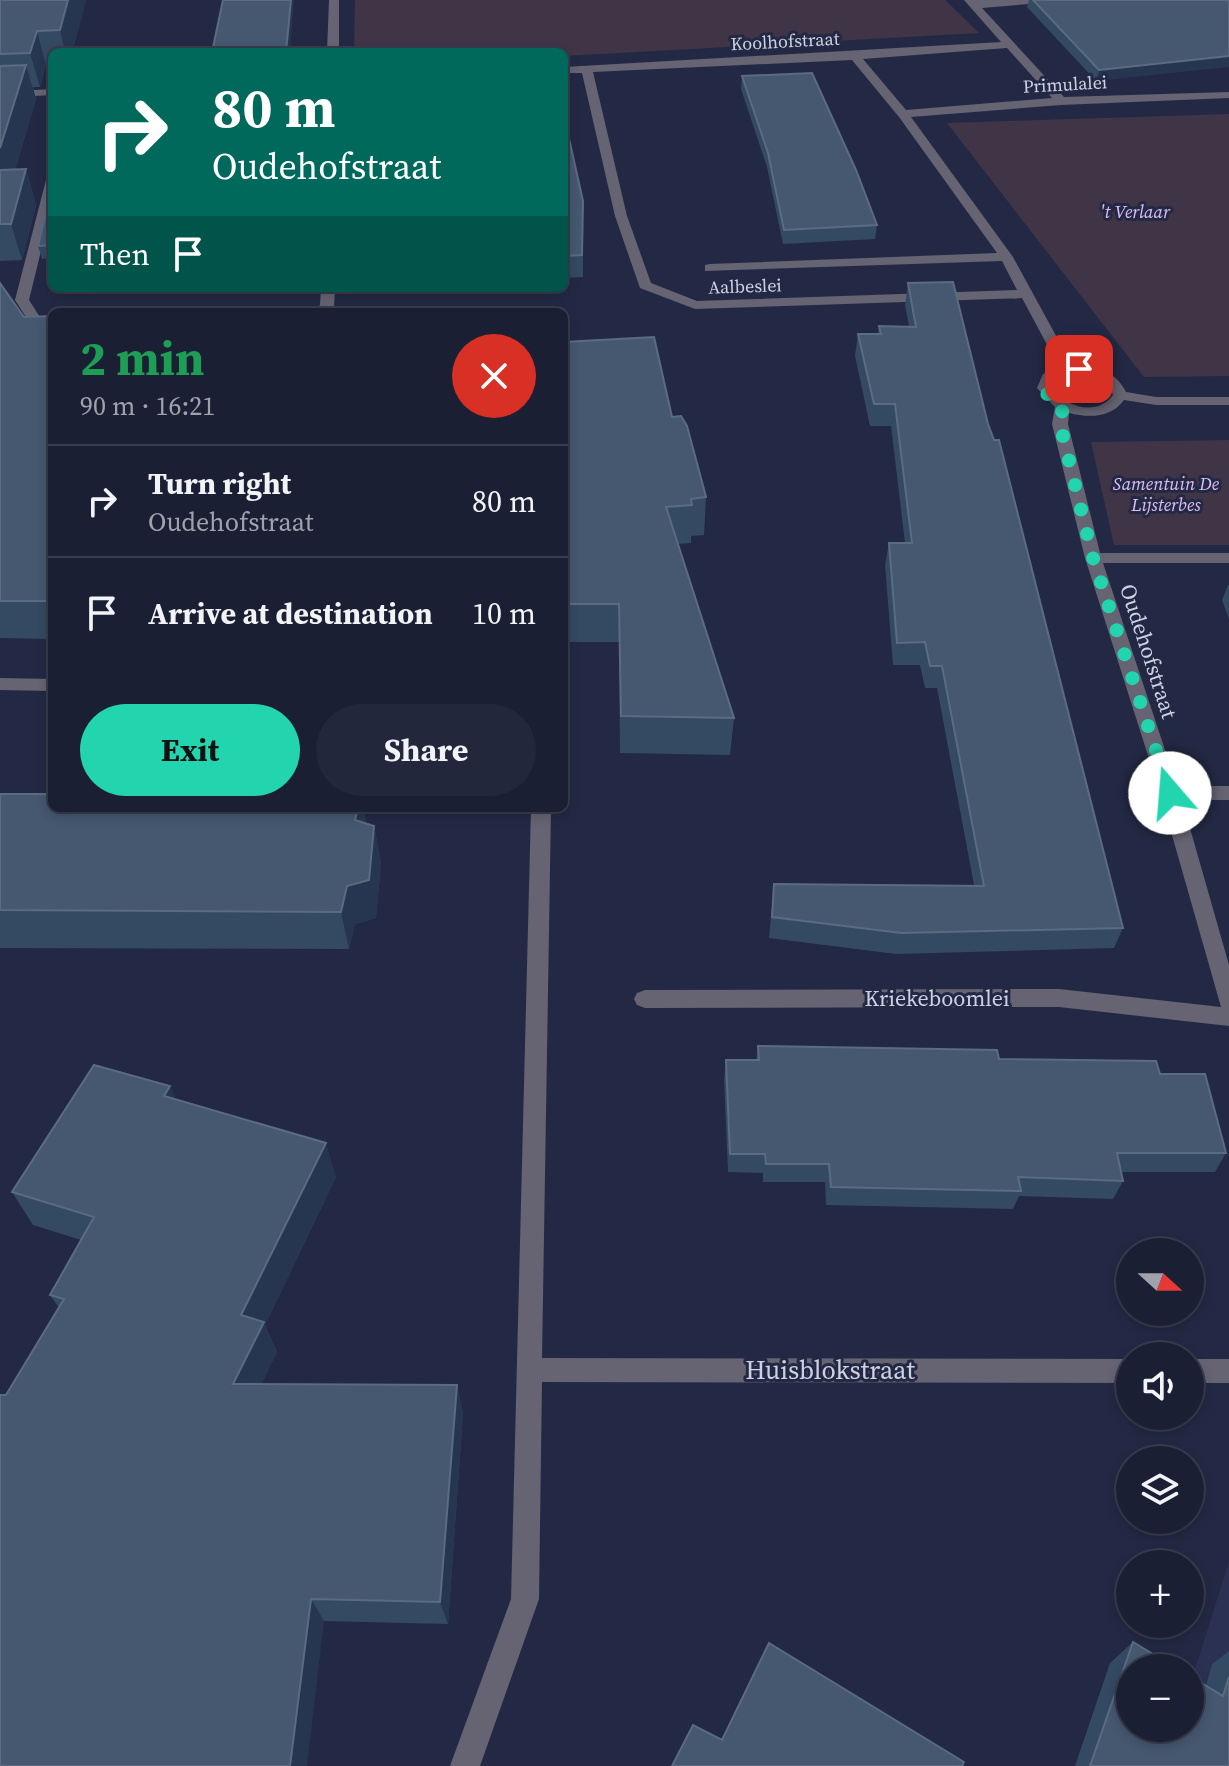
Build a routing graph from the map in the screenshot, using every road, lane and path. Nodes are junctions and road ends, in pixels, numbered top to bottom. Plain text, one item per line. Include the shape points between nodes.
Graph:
1 (334, 0) edge
2 (1041, 0) edge
3 (972, 2) edge
4 (1007, 45) junction
5 (333, 48) edge
6 (855, 56) junction
7 (587, 69) junction
8 (568, 70) edge
9 (48, 92) edge
10 (0, 95) edge
11 (1229, 95) edge
12 (1061, 101) junction
13 (903, 114) junction
14 (48, 196) edge
15 (1006, 257) junction
16 (710, 268) dead end
17 (1025, 294) junction
18 (48, 329) edge
19 (1067, 369) junction
20 (1120, 395) junction
21 (1229, 401) edge
22 (1063, 406) junction
23 (1093, 558) junction
24 (1229, 558) edge
25 (0, 684) edge
26 (48, 685) edge
27 (1170, 793) junction
28 (1229, 793) edge
29 (541, 812) edge
30 (645, 999) dead end
31 (1229, 1002) edge
32 (1229, 1017) edge
33 (529, 1370) junction
34 (1116, 1371) edge
35 (1204, 1371) edge
36 (1229, 1371) edge
37 (465, 1766) edge

1 - 5 street
2 - 3 street
3 - 4 street
4 - 6 street, Koolhofstraat
4 - 12 street
6 - 7 street, Koolhofstraat
6 - 13 street
7 - 8 street, Koolhofstraat
7 - 17 street, Aalbeslei via 617,203 645,285 695,305
9 - 10 street
11 - 12 street, Primulalei
12 - 13 street, Primulalei
13 - 15 street
14 - 18 street via 22,300 38,325
15 - 16 street
15 - 17 street
17 - 19 street
19 - 20 street via 1103,375
19 - 22 street, Oudehofstraat via 1049,376 1044,388
20 - 21 street via 1156,401
20 - 22 street via 1118,402 1100,410
22 - 23 street, Oudehofstraat via 1060,424
23 - 24 street
23 - 27 street, Oudehofstraat
25 - 26 street
27 - 28 street
27 - 31 street, Oudehofstraat
29 - 33 street
30 - 32 street, Kriekeboomlei via 1059,998
33 - 34 street, Huisblokstraat
33 - 37 street via 525,1599
35 - 36 street

